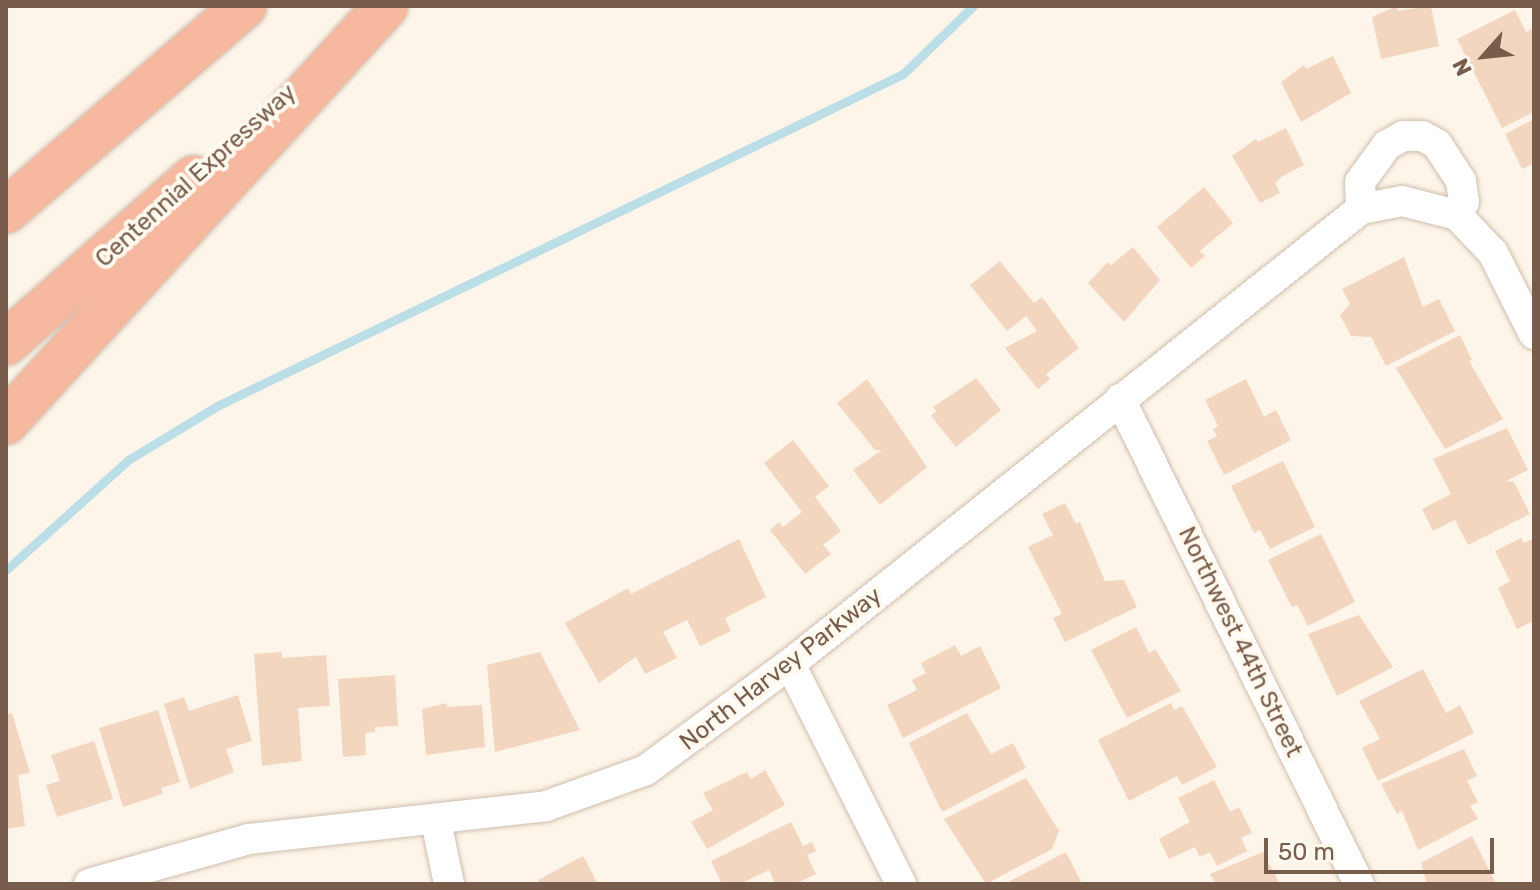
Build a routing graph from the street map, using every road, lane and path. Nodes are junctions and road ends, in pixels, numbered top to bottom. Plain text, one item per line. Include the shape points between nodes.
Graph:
1 (244, 6) edge
2 (384, 6) edge
3 (1361, 209) junction
4 (6, 211) edge
5 (1457, 215) junction
6 (1534, 334) edge
7 (6, 343) edge
8 (1120, 399) junction
9 (6, 422) edge
10 (790, 664) junction
11 (436, 821) junction
12 (89, 884) edge
13 (449, 884) edge
14 (901, 884) edge
15 (1359, 884) edge

1 - 4 highway
2 - 7 highway, Centennial Expressway
2 - 9 highway
3 - 5 street, North Harvey Parkway via 1402,201
3 - 5 street via 1360,182 1387,145 1403,136 1422,136 1437,144 1461,181 1464,202
3 - 8 street, North Harvey Parkway
5 - 6 street via 1493,253
8 - 10 street, North Harvey Parkway
8 - 15 street, Northwest 44th Street
10 - 11 street, North Harvey Parkway via 674,753 615,785 546,806
10 - 14 street
11 - 12 street, North Harvey Parkway via 249,839
11 - 13 street

